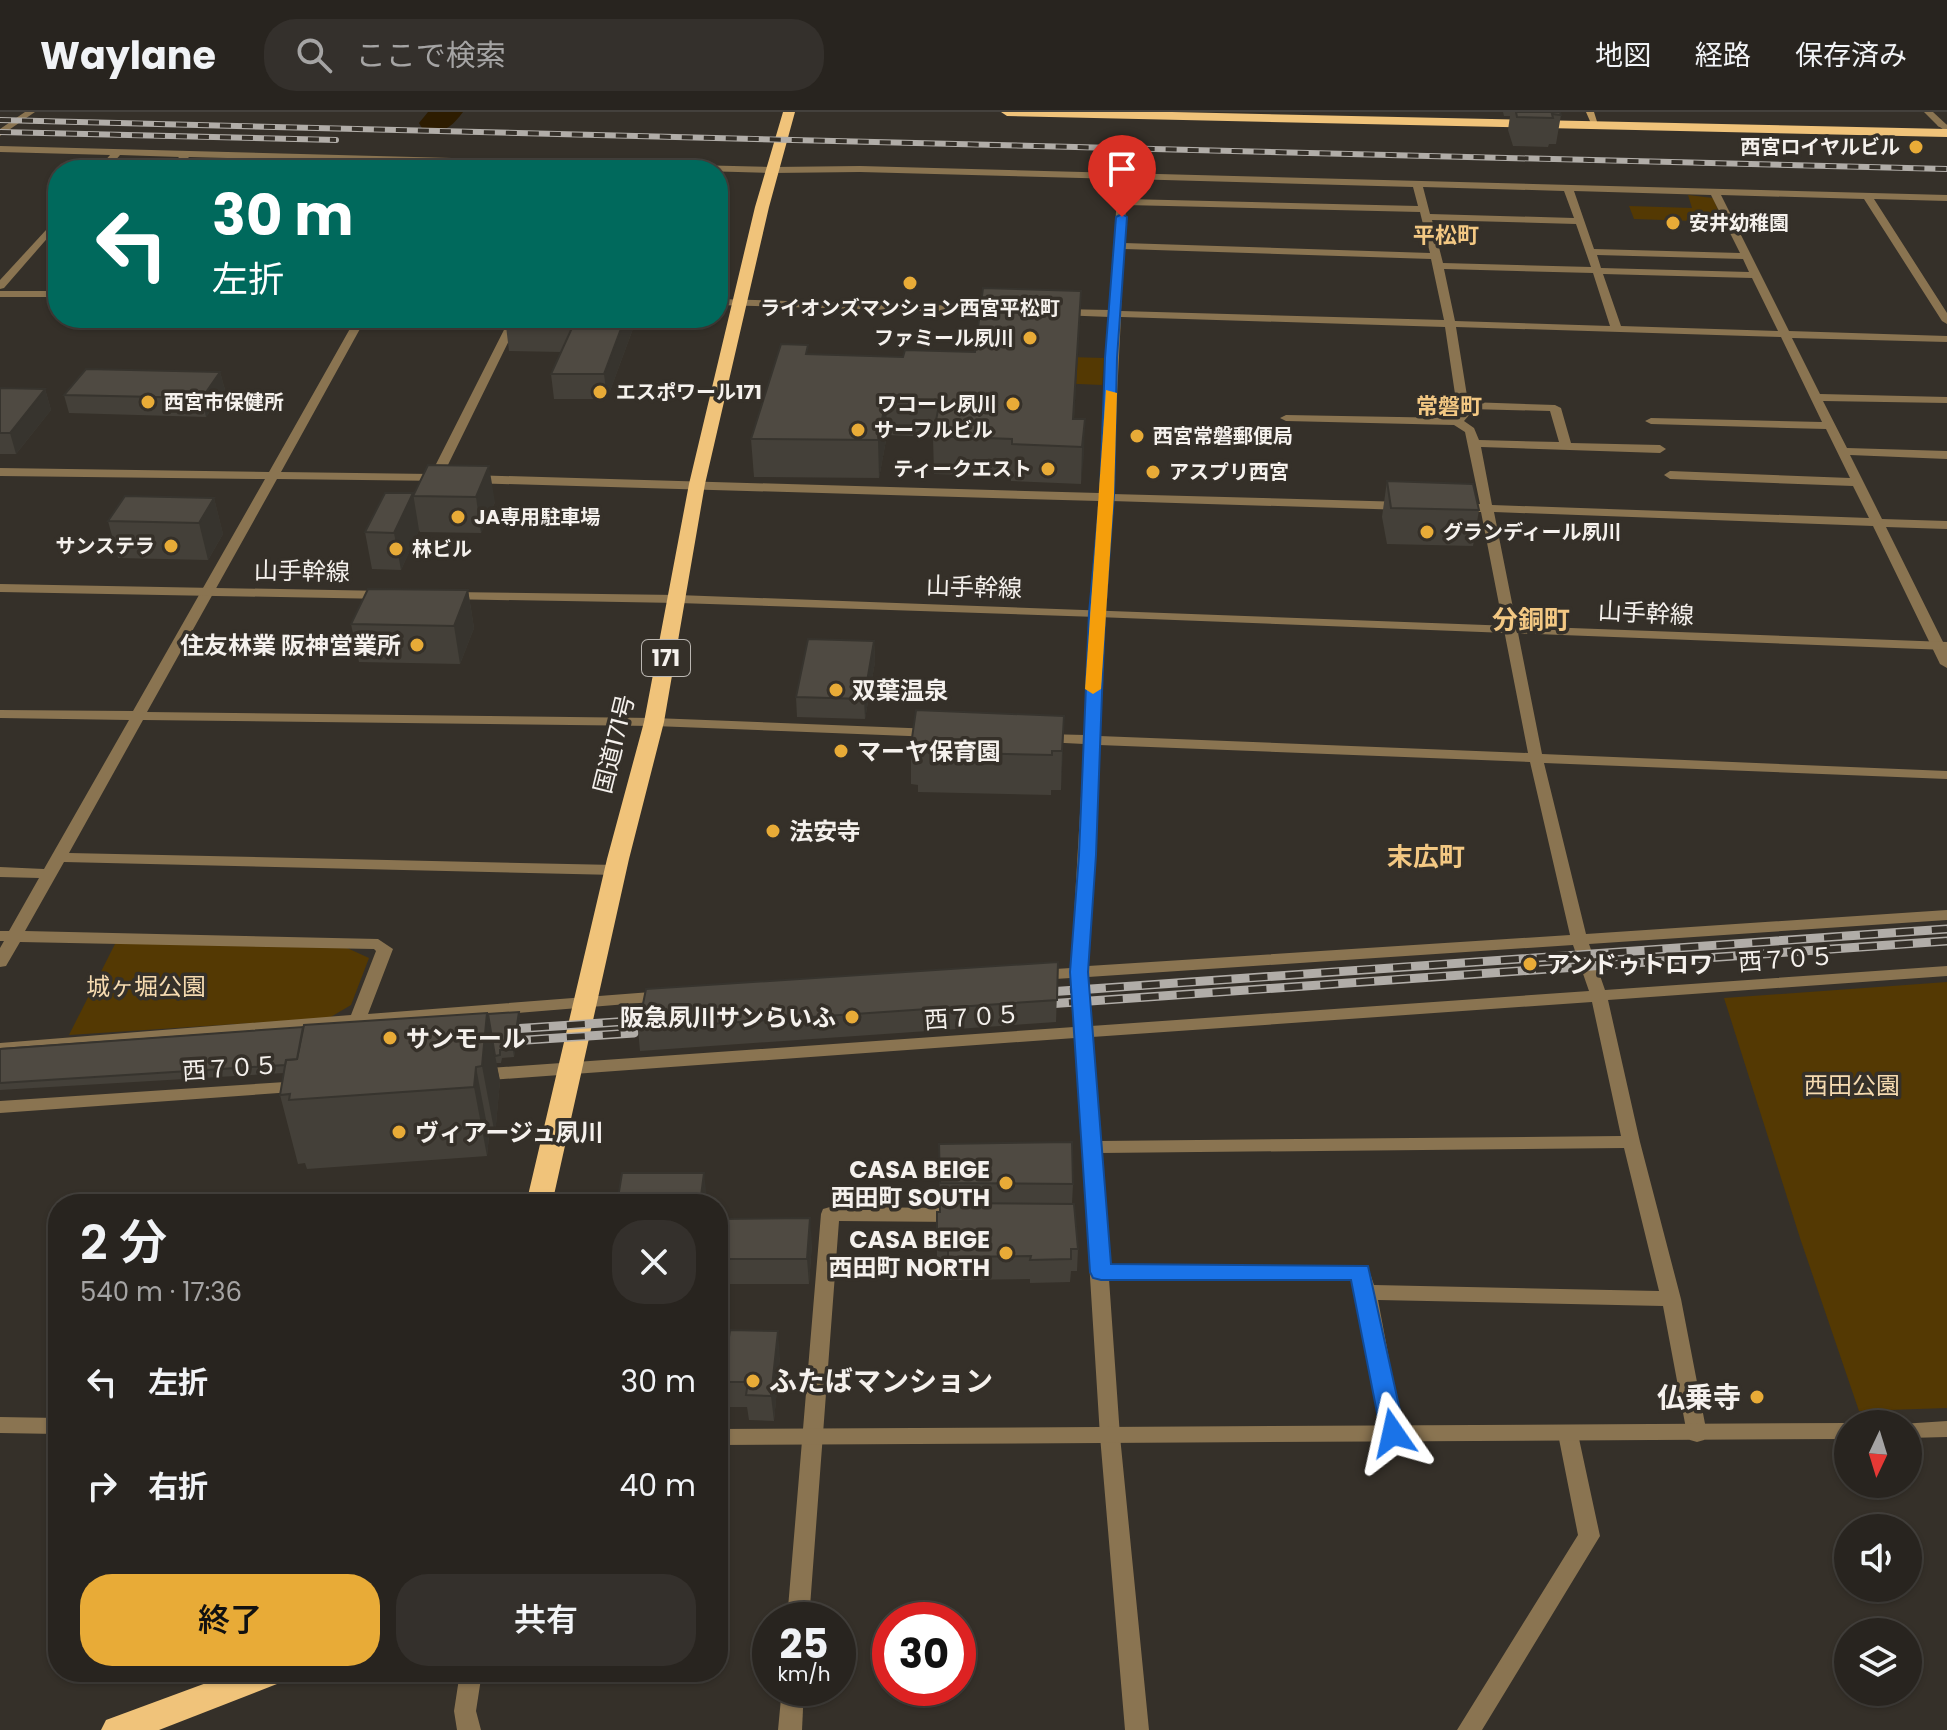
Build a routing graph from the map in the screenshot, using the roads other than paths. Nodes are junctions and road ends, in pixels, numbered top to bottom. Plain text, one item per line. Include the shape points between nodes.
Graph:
1 (31, 112) edge
2 (789, 112) edge
3 (1007, 112) edge
4 (1417, 112) edge
5 (1928, 112) edge
6 (1199, 114) edge
7 (1219, 114) edge
8 (1593, 118) edge
9 (1946, 128) edge
10 (0, 133) edge
11 (0, 149) edge
12 (117, 153) junction
13 (186, 155) junction
14 (305, 157) junction
15 (111, 160) edge
16 (181, 160) edge
17 (303, 160) edge
18 (359, 160) edge
19 (728, 170) edge
20 (773, 170) junction
21 (1123, 175) junction
22 (1417, 183) junction
23 (1568, 187) junction
24 (1715, 192) junction
25 (1867, 196) junction
26 (1947, 198) edge
27 (1124, 202) junction
28 (1426, 213) junction
29 (1579, 221) junction
30 (48, 231) edge
31 (1119, 246) junction
32 (1589, 252) junction
33 (1747, 256) junction
34 (1437, 261) junction
35 (1596, 270) junction
36 (1756, 275) junction
37 (0, 286) edge
38 (0, 294) edge
39 (48, 294) edge
40 (728, 302) edge
41 (740, 303) junction
42 (1007, 311) edge
43 (1053, 312) edge
44 (1114, 314) junction
45 (1947, 321) edge
46 (1449, 324) junction
47 (355, 328) edge
48 (510, 328) edge
49 (1617, 329) junction
50 (1786, 334) junction
51 (1947, 339) edge
52 (1816, 397) junction
53 (1947, 400) edge
54 (1464, 405) junction
55 (1286, 418) dead end
56 (1651, 421) dead end
57 (1457, 422) junction
58 (1830, 426) junction
59 (1474, 443) junction
60 (1566, 446) junction
61 (1660, 449) dead end
62 (1842, 451) junction
63 (1947, 455) edge
64 (0, 472) edge
65 (1670, 475) dead end
66 (270, 476) junction
67 (435, 478) junction
68 (1857, 482) junction
69 (697, 484) junction
70 (1107, 495) junction
71 (1423, 506) edge
72 (1439, 507) edge
73 (1485, 508) junction
74 (1878, 523) junction
75 (1947, 525) edge
76 (0, 588) edge
77 (206, 592) junction
78 (395, 595) edge
79 (426, 596) edge
80 (678, 599) junction
81 (1097, 613) junction
82 (1511, 629) junction
83 (1942, 646) edge
84 (1947, 664) edge
85 (0, 714) edge
86 (137, 717) junction
87 (654, 722) junction
88 (951, 734) edge
89 (1029, 737) edge
90 (1091, 740) junction
91 (1536, 758) junction
92 (1947, 775) edge
93 (59, 857) junction
94 (616, 870) junction
95 (0, 872) edge
96 (48, 874) junction
97 (1947, 915) edge
98 (8, 936) edge
99 (1579, 938) junction
100 (0, 962) edge
101 (1947, 971) edge
102 (1079, 972) junction
103 (1015, 976) edge
104 (681, 995) edge
105 (1599, 997) junction
106 (586, 1000) junction
107 (358, 1019) junction
108 (1082, 1034) junction
109 (0, 1049) edge
110 (570, 1069) junction
111 (461, 1076) edge
112 (323, 1085) edge
113 (0, 1107) edge
114 (1631, 1142) junction
115 (1093, 1147) junction
116 (541, 1194) edge
117 (972, 1216) edge
118 (1101, 1272) junction
119 (1367, 1292) junction
120 (1671, 1299) junction
121 (0, 1425) edge
122 (48, 1426) edge
123 (1947, 1429) edge
124 (1922, 1430) edge
125 (1834, 1431) edge
126 (1393, 1433) junction
127 (1568, 1434) junction
128 (1697, 1434) junction
129 (1110, 1436) junction
130 (728, 1437) edge
131 (811, 1437) junction
132 (799, 1602) edge
133 (247, 1682) edge
134 (469, 1682) edge
135 (792, 1706) edge
136 (117, 1730) edge
137 (469, 1730) edge
138 (790, 1730) edge
139 (1137, 1730) edge
140 (1469, 1730) edge

1 - 10 street
2 - 20 highway, 国道171号 / 171
3 - 6 highway
4 - 8 highway
5 - 9 street
6 - 7 highway
7 - 8 highway
8 - 9 highway
11 - 12 street
12 - 13 street
12 - 15 street
13 - 14 street
13 - 16 street
14 - 17 street
14 - 18 street
19 - 20 street
20 - 21 street
20 - 41 highway, 国道171号 / 171
21 - 22 street
21 - 27 street
22 - 23 street
22 - 28 street
23 - 24 street
23 - 29 street
24 - 25 street
24 - 33 street
25 - 26 street
25 - 45 street
27 - 28 street
27 - 31 street
28 - 29 street
28 - 34 street
29 - 32 street
30 - 37 street
31 - 34 street
31 - 44 street
32 - 33 street
32 - 35 street
33 - 36 street
34 - 35 street
34 - 46 street
35 - 36 street
35 - 49 street
36 - 50 street
38 - 39 street
40 - 41 street
41 - 42 street
41 - 69 highway, 国道171号 / 171
43 - 44 street
44 - 46 street
44 - 70 street
46 - 49 street
46 - 54 street
47 - 66 street
48 - 67 street
49 - 50 street
50 - 51 street
50 - 52 street
52 - 53 street
52 - 58 street
54 - 57 street
54 - 60 street via 1555,408
55 - 57 street
56 - 58 street
57 - 59 street via 1470,430
58 - 62 street
59 - 60 street
59 - 73 street
60 - 61 street
62 - 63 street
62 - 68 street
64 - 66 street
65 - 68 street
66 - 67 street
66 - 77 street
67 - 69 street
68 - 74 street
69 - 70 street
69 - 80 highway, 国道171号 / 171
70 - 71 street
70 - 81 street
72 - 73 street
73 - 74 street
73 - 82 street
74 - 75 street
74 - 83 street
76 - 77 street, 山手幹線
77 - 78 street, 山手幹線
77 - 86 street
79 - 80 street, 山手幹線
80 - 81 street, 山手幹線
80 - 87 highway, 国道171号 / 171
81 - 82 street, 山手幹線
81 - 90 street
82 - 83 street, 山手幹線
82 - 91 street
83 - 84 street
85 - 86 street
86 - 87 street
86 - 93 street
87 - 88 street
87 - 94 highway, 国道171号 / 171
89 - 90 street
90 - 91 street
90 - 102 street
91 - 92 street
91 - 99 street
93 - 94 street
93 - 96 street
94 - 106 highway, 国道171号 / 171
95 - 96 street
96 - 98 street
97 - 99 street
98 - 100 street
98 - 107 street via 378,944 385,949
99 - 102 street
99 - 105 street
101 - 105 street, 西７０５
102 - 103 street
102 - 108 street
104 - 106 street
105 - 108 street, 西７０５
105 - 114 street
106 - 107 street
106 - 110 highway, 国道171号 / 171
107 - 109 street
108 - 110 street, 西７０５
108 - 115 street
110 - 111 street, 西７０５
110 - 116 highway, 国道171号 / 171
112 - 113 street, 西７０５
114 - 115 street
114 - 120 street
115 - 118 street via 1090,1216
117 - 131 street via 830,1214
118 - 119 street via 1361,1272
118 - 129 street
119 - 120 street
119 - 126 street
120 - 128 street
121 - 122 street
123 - 124 street
125 - 128 street
126 - 127 street
126 - 129 street
127 - 128 street
127 - 140 street via 1589,1536
129 - 131 street
129 - 139 street
130 - 131 street
131 - 132 street
133 - 136 highway
134 - 137 street via 465,1711
135 - 138 street

